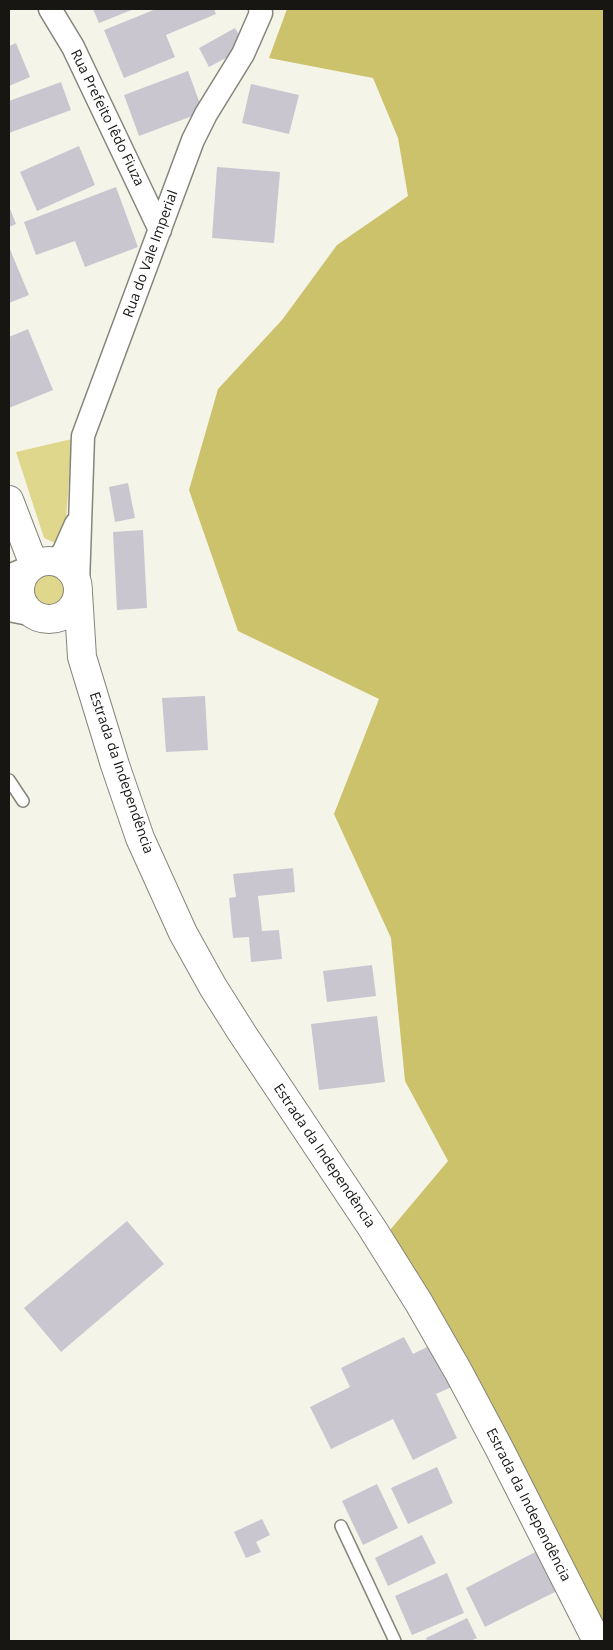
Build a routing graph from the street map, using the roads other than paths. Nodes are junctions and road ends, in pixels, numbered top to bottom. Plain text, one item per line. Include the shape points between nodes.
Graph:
1 (50, 9) edge
2 (260, 9) edge
3 (160, 230) junction
4 (9, 500) edge
5 (81, 512) junction
6 (46, 563) junction
7 (9, 576) edge
8 (78, 589) junction
9 (21, 614) edge
10 (82, 657) junction
11 (9, 780) edge
12 (23, 801) dead end
13 (341, 1526) dead end
14 (395, 1641) edge
15 (597, 1641) edge

1 - 3 street, Rua Prefeito Iêdo Fiuza via 73,47
2 - 3 street, Rua do Vale Imperial via 243,54 193,140
3 - 5 street, Rua do Vale Imperial via 83,436
4 - 6 street
5 - 6 street via 64,551
5 - 8 street, Rua do Vale Imperial
6 - 7 street
6 - 8 street via 69,568 75,575
6 - 9 street via 27,571 22,580 20,590 27,608
8 - 9 street via 76,602 63,616 53,619
8 - 10 street, Estrada da Independência
9 - 10 street, Estrada da Independência
10 - 15 street, Estrada da Independência via 140,838 183,933 242,1033 419,1303 504,1456
11 - 12 lane
13 - 14 lane

